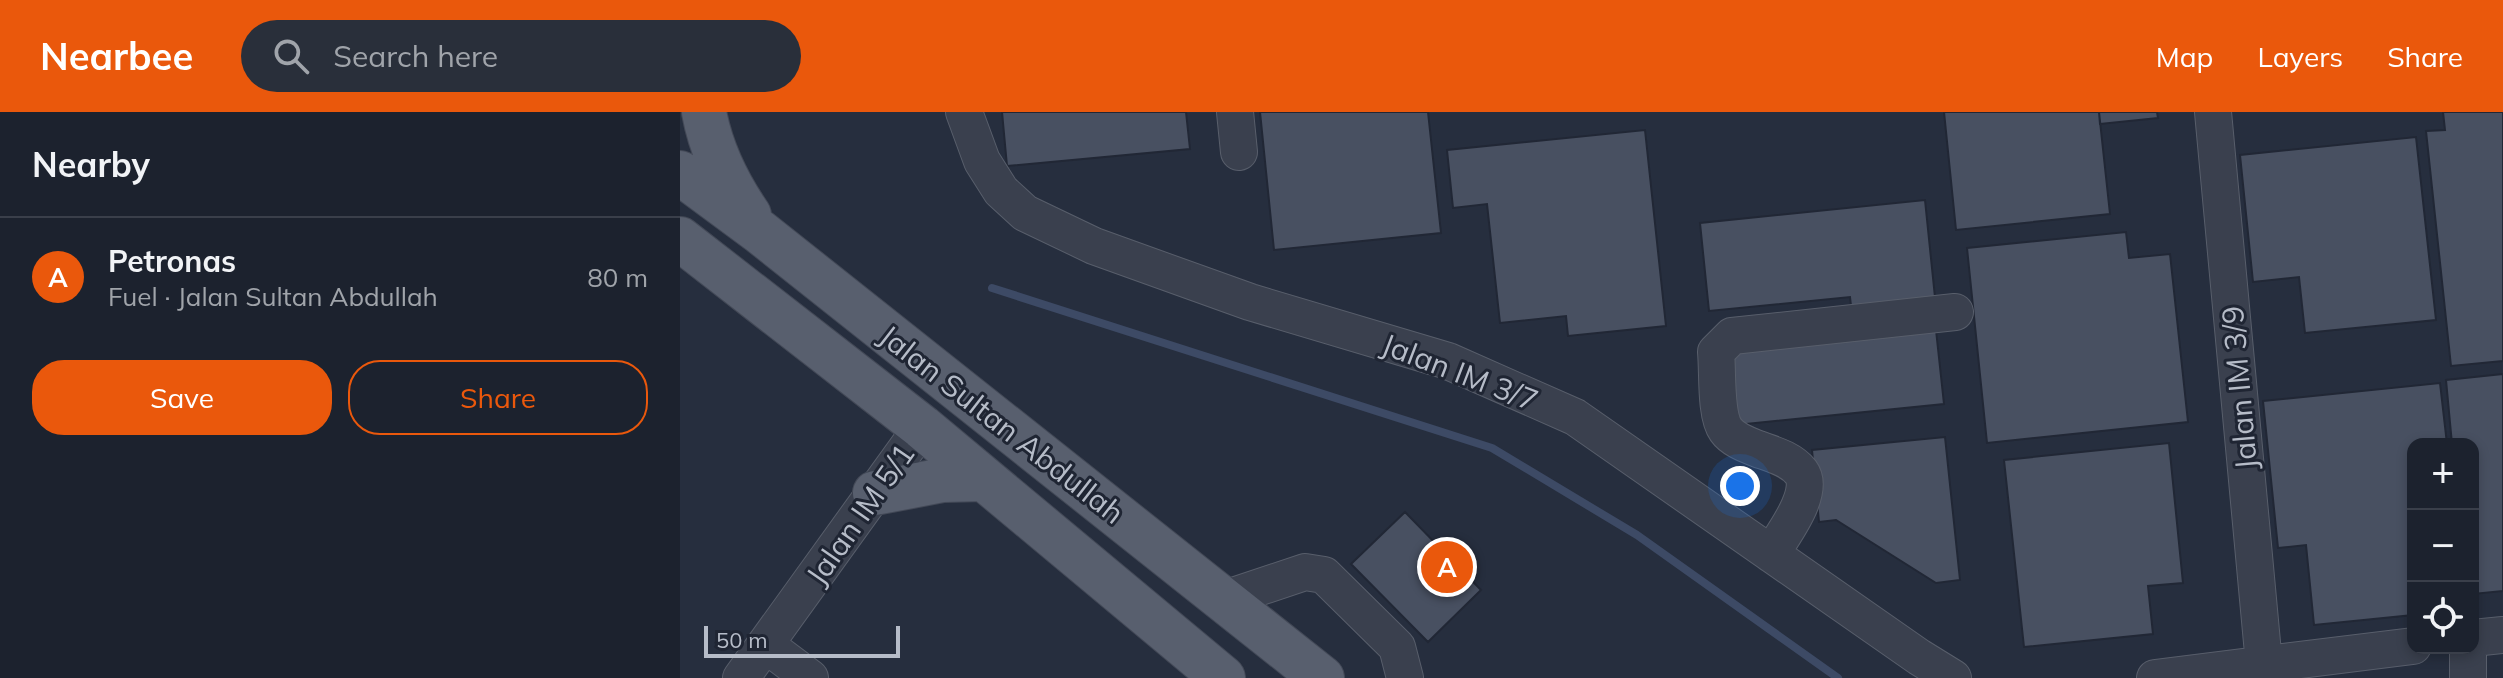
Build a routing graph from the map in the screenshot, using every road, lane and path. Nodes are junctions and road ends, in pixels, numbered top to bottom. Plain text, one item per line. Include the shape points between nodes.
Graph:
1 (704, 112) edge
2 (964, 112) edge
3 (1235, 112) edge
4 (2213, 112) edge
5 (1239, 152) dead end
6 (680, 173) edge
7 (760, 232) junction
8 (680, 239) edge
9 (1955, 312) dead end
10 (922, 427) junction
11 (984, 479) junction
12 (875, 493) junction
13 (1771, 554) junction
14 (1224, 599) junction
15 (2503, 635) edge
16 (2479, 637) edge
17 (766, 645) junction
18 (2407, 647) edge
19 (2468, 654) edge
20 (2283, 668) edge
21 (741, 678) edge
22 (810, 678) edge
23 (1223, 678) edge
24 (1322, 678) edge
25 (1405, 678) edge
26 (1953, 678) edge
27 (2155, 678) edge
28 (2468, 678) edge

1 - 7 main road via 713,149
2 - 13 street, Jalan IM 3/7 via 982,161 1001,191 1025,213 1094,246 1250,302 1448,361 1575,417
3 - 5 street
4 - 20 street, Jalan IM 3/9
6 - 7 main road, Jalan Sultan Abdullah
7 - 14 main road, Jalan Sultan Abdullah
8 - 10 main road, Jalan Sultan Abdullah
9 - 13 street via 1724,341 1716,352 1721,419 1727,432 1783,459 1804,478 1799,508
10 - 11 main road, Jalan Sultan Abdullah
10 - 12 street, Jalan IM 5/1
11 - 12 main road via 943,480
11 - 23 main road, Jalan Sultan Abdullah
12 - 17 street, Jalan IM 5/1
13 - 26 street, Jalan IM 3/7
14 - 24 main road, Jalan Sultan Abdullah
14 - 25 street via 1305,572 1324,575 1397,647
15 - 16 street
17 - 21 street, Jalan IM 5/1
17 - 22 street
18 - 20 street
19 - 28 street
20 - 27 street

